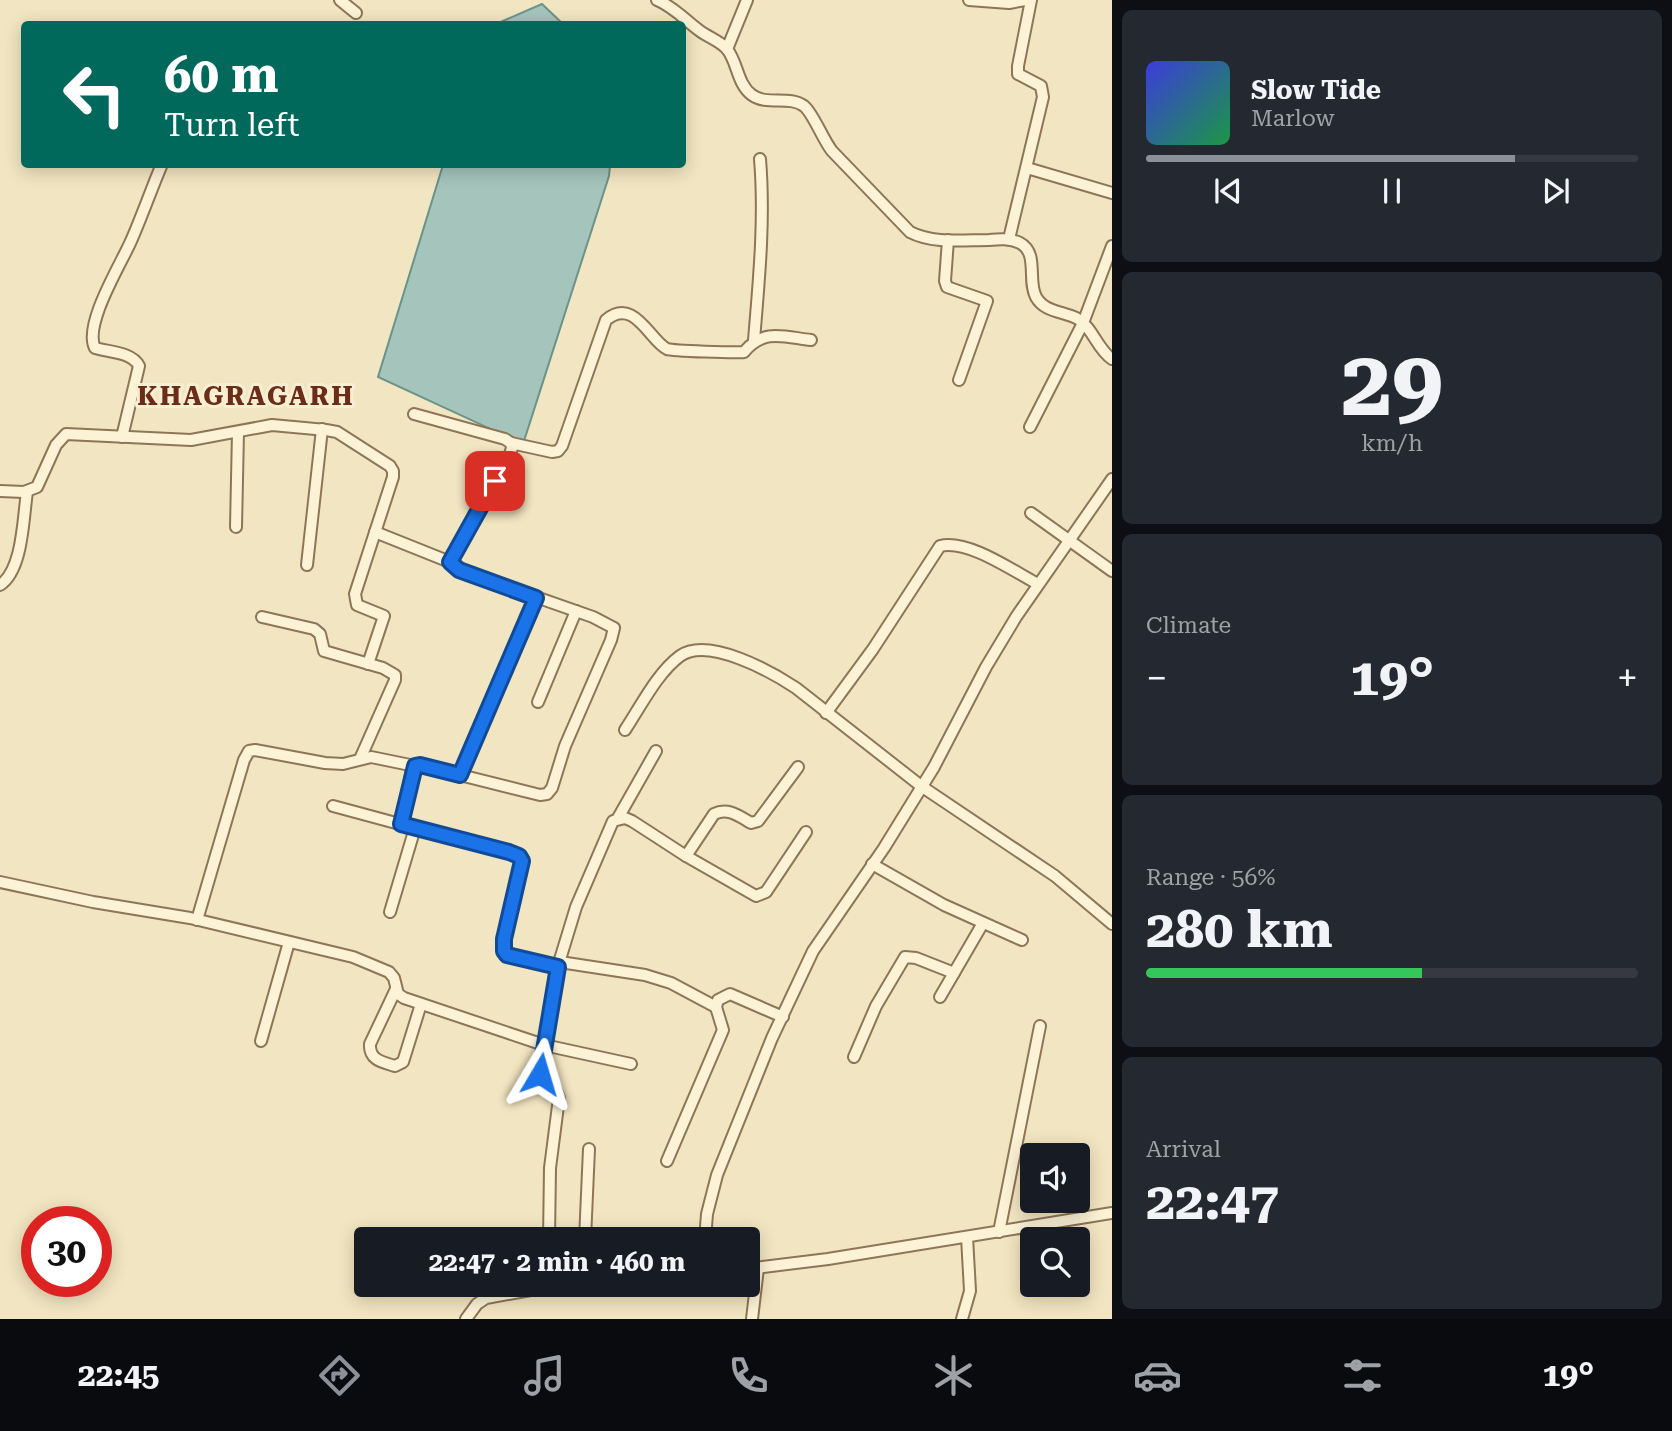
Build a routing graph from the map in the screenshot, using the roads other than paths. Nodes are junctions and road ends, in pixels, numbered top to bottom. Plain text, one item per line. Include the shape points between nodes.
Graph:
1 (340, 0) edge
2 (657, 0) edge
3 (747, 0) edge
4 (969, 0) edge
5 (1025, 0) edge
6 (1031, 0) edge
7 (356, 13) dead end
8 (726, 48) junction
9 (760, 159) dead end
10 (160, 168) edge
11 (1027, 168) junction
12 (1112, 193) edge
13 (1009, 239) junction
14 (948, 240) junction
15 (1112, 246) edge
16 (1083, 323) junction
17 (754, 340) junction
18 (811, 340) dead end
19 (1112, 359) edge
20 (959, 380) dead end
21 (414, 414) dead end
22 (1030, 427) dead end
23 (322, 429) junction
24 (238, 432) junction
25 (122, 438) junction
26 (511, 443) junction
27 (1112, 479) edge
28 (0, 491) edge
29 (27, 492) junction
30 (1031, 513) dead end
31 (236, 527) dead end
32 (375, 533) junction
33 (1069, 539) junction
34 (450, 562) junction
35 (307, 565) dead end
36 (1112, 570) edge
37 (1038, 584) junction
38 (0, 585) edge
39 (536, 598) junction
40 (576, 611) junction
41 (262, 617) dead end
42 (368, 664) junction
43 (538, 702) dead end
44 (826, 713) junction
45 (625, 730) dead end
46 (656, 751) dead end
47 (360, 760) junction
48 (415, 766) junction
49 (798, 766) dead end
50 (460, 775) junction
51 (921, 786) junction
52 (333, 806) dead end
53 (618, 818) junction
54 (401, 824) junction
55 (415, 828) junction
56 (806, 832) dead end
57 (686, 856) junction
58 (873, 864) junction
59 (0, 882) edge
60 (390, 912) dead end
61 (197, 920) junction
62 (983, 923) junction
63 (1112, 924) edge
64 (1022, 940) dead end
65 (289, 942) junction
66 (559, 964) junction
67 (954, 973) junction
68 (396, 989) junction
69 (940, 997) dead end
70 (421, 1003) junction
71 (716, 1007) junction
72 (783, 1017) junction
73 (1040, 1026) dead end
74 (261, 1041) dead end
75 (544, 1045) junction
76 (854, 1057) dead end
77 (631, 1064) dead end
78 (589, 1149) dead end
79 (667, 1161) dead end
80 (1112, 1213) edge
81 (549, 1227) edge
82 (586, 1227) edge
83 (706, 1227) edge
84 (999, 1232) junction
85 (967, 1237) junction
86 (760, 1267) edge
87 (491, 1297) edge
88 (752, 1297) edge
89 (466, 1319) edge
90 (752, 1319) edge
91 (962, 1319) edge

1 - 7 street
2 - 8 street
3 - 8 street
4 - 5 street
6 - 11 street via 1018,74 1043,90
8 - 14 street via 744,88 755,97 802,105 832,151 910,232
9 - 17 street via 761,255
10 - 25 street via 93,331 95,348 131,357 139,366
11 - 12 street
11 - 13 street
13 - 14 street
13 - 16 street via 1025,246 1030,255 1036,298 1052,311
14 - 20 street via 947,287 987,301
15 - 16 street
16 - 19 street
16 - 22 street
17 - 18 street via 769,335
17 - 26 street via 737,353 674,351 661,345 641,322 615,313 607,320 558,451
21 - 26 street
23 - 24 street via 272,425
23 - 32 street via 337,432 393,471
23 - 35 street
24 - 25 street via 191,440
24 - 31 street
25 - 29 street via 66,434 56,445 42,482
26 - 34 street via 508,460
27 - 33 street
28 - 29 street
29 - 38 street via 16,563
30 - 33 street
32 - 34 street
32 - 42 street via 355,594 357,604 384,616
33 - 36 street
33 - 37 street
34 - 39 street via 469,574
37 - 44 street via 977,553 955,545 940,546
37 - 51 street
39 - 40 street
39 - 50 street
40 - 43 street
40 - 50 street via 614,628 552,788 540,795
41 - 42 street via 314,629 324,651
42 - 47 street via 391,671 395,680
44 - 45 street via 777,675 729,655 689,652 672,664
44 - 51 street
46 - 53 street
47 - 48 street via 371,757
47 - 61 street via 326,763 249,751
48 - 50 street
48 - 54 street
49 - 57 street via 758,821 751,823 733,812 719,812
51 - 58 street
51 - 63 street via 1055,876
52 - 54 street
53 - 57 street via 632,821
53 - 66 street via 584,884
54 - 55 street
55 - 60 street
55 - 66 street via 519,856 522,864 504,951
56 - 57 street via 761,896
58 - 62 street
58 - 72 street via 813,951
59 - 61 street
61 - 65 street
62 - 64 street
62 - 67 street
65 - 68 street via 353,957 389,972
65 - 74 street
66 - 71 street via 645,975
66 - 75 street
67 - 69 street
67 - 76 street via 905,957 876,1006
68 - 70 street via 404,998
68 - 70 street via 370,1044 373,1057 380,1062 395,1066 403,1062
70 - 75 street
71 - 72 street via 718,1000 730,995
71 - 79 street via 723,1030
72 - 83 street via 717,1175
73 - 84 street
75 - 77 street
75 - 81 street via 541,1079 555,1087 559,1098 550,1168
78 - 82 street
80 - 84 street
84 - 85 street
85 - 86 street
85 - 91 street via 970,1291
87 - 89 street via 477,1304
88 - 90 street

